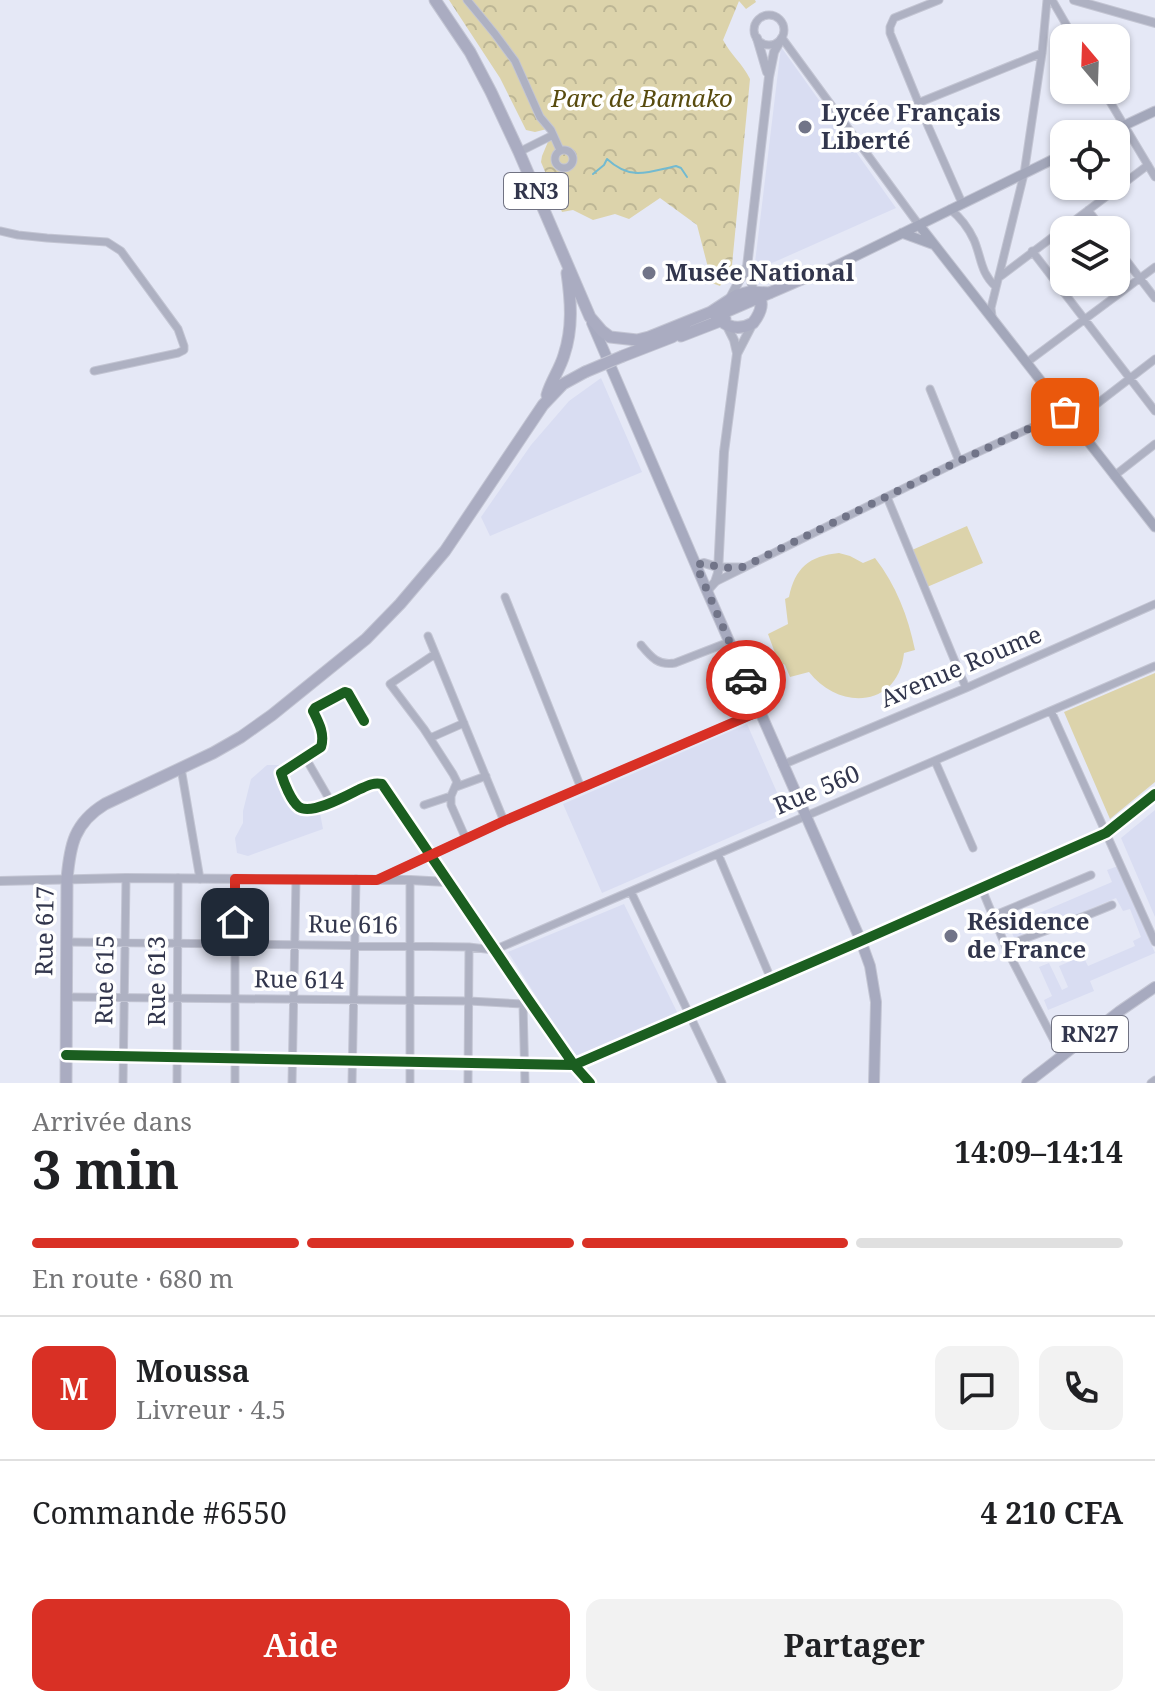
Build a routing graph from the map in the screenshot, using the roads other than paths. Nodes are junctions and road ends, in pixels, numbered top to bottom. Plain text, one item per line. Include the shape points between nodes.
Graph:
1 (435, 0) edge
2 (467, 0) edge
3 (939, 0) edge
4 (1050, 0) edge
5 (1074, 0) edge
6 (1155, 23) edge
7 (1065, 24) edge
8 (757, 38) junction
9 (782, 38) junction
10 (1042, 53) junction
11 (769, 77) junction
12 (918, 103) junction
13 (1155, 111) edge
14 (1130, 122) edge
15 (553, 135) junction
16 (1130, 135) edge
17 (560, 150) dead end
18 (519, 152) junction
19 (1050, 161) edge
20 (1148, 165) junction
21 (1024, 174) junction
22 (1155, 177) edge
23 (962, 203) junction
24 (950, 209) junction
25 (1088, 210) junction
26 (1092, 216) edge
27 (919, 225) junction
28 (0, 231) edge
29 (902, 233) junction
30 (936, 246) junction
31 (1032, 251) junction
32 (566, 261) junction
33 (1130, 265) edge
34 (747, 267) junction
35 (1155, 267) edge
36 (815, 276) joint
37 (999, 278) junction
38 (1141, 279) junction
39 (996, 287) junction
40 (761, 296) junction
41 (1155, 298) edge
42 (728, 301) junction
43 (992, 316) junction
44 (590, 317) junction
45 (723, 320) junction
46 (1085, 321) junction
47 (753, 323) junction
48 (737, 354) junction
49 (1155, 359) edge
50 (1026, 363) junction
51 (94, 371) dead end
52 (1130, 379) junction
53 (930, 389) dead end
54 (543, 405) junction
55 (1155, 411) edge
56 (1065, 412) junction
57 (1072, 423) junction
58 (1155, 444) edge
59 (959, 461) junction
60 (1114, 476) junction
61 (887, 497) junction
62 (1155, 527) edge
63 (696, 565) junction
64 (717, 567) junction
65 (743, 567) junction
66 (715, 582) junction
67 (707, 591) junction
68 (505, 597) dead end
69 (1155, 604) edge
70 (428, 636) dead end
71 (729, 642) junction
72 (641, 645) dead end
73 (435, 654) junction
74 (1155, 666) edge
75 (966, 688) junction
76 (760, 711) junction
77 (1051, 711) junction
78 (364, 721) dead end
79 (464, 723) junction
80 (430, 738) junction
81 (305, 757) junction
82 (935, 761) junction
83 (782, 765) junction
84 (181, 768) junction
85 (486, 776) junction
86 (456, 787) junction
87 (581, 788) junction
88 (1155, 794) edge
89 (451, 796) junction
90 (331, 802) junction
91 (424, 805) dead end
92 (805, 816) junction
93 (504, 821) junction
94 (1106, 833) junction
95 (466, 839) junction
96 (973, 848) dead end
97 (718, 854) junction
98 (429, 856) junction
99 (1091, 875) dead end
100 (126, 878) junction
101 (178, 878) junction
102 (67, 879) junction
103 (200, 879) junction
104 (235, 879) junction
105 (296, 879) junction
106 (356, 879) junction
107 (377, 880) junction
108 (410, 880) junction
109 (0, 881) edge
110 (447, 882) junction
111 (981, 887) junction
112 (631, 892) junction
113 (1112, 905) dead end
114 (993, 916) junction
115 (861, 941) junction
116 (66, 942) junction
117 (125, 942) junction
118 (1155, 942) edge
119 (178, 943) junction
120 (235, 944) junction
121 (295, 945) junction
122 (354, 945) junction
123 (410, 946) junction
124 (1006, 946) junction
125 (469, 947) junction
126 (494, 950) junction
127 (771, 979) junction
128 (1155, 987) edge
129 (66, 997) junction
130 (124, 999) junction
131 (177, 999) junction
132 (235, 999) junction
133 (294, 1000) junction
134 (353, 1001) junction
135 (410, 1001) junction
136 (469, 1001) junction
137 (526, 1002) junction
138 (689, 1015) junction
139 (66, 1055) junction
140 (124, 1056) junction
141 (1062, 1056) junction
142 (177, 1057) junction
143 (235, 1058) junction
144 (293, 1060) junction
145 (352, 1061) junction
146 (410, 1062) junction
147 (468, 1063) junction
148 (525, 1064) junction
149 (574, 1065) junction
150 (66, 1083) edge
151 (123, 1083) edge
152 (177, 1083) edge
153 (235, 1083) edge
154 (292, 1083) edge
155 (352, 1083) edge
156 (410, 1083) edge
157 (468, 1083) edge
158 (525, 1083) edge
159 (590, 1083) edge
160 (722, 1083) edge
161 (874, 1083) edge
162 (1027, 1083) edge

1 - 18 highway, RN3 via 470,52
2 - 15 street via 515,61
3 - 12 street via 894,18 890,27
4 - 7 street
4 - 10 street
5 - 6 street
8 - 9 street via 767,44
8 - 9 street via 755,26 768,15 783,23
8 - 11 street
9 - 11 street
9 - 27 street
10 - 12 street
10 - 21 street
11 - 34 street
12 - 23 street
13 - 14 main road
15 - 17 street
15 - 18 street
16 - 20 street
18 - 32 highway, RN3
19 - 21 main road
20 - 22 street
20 - 25 street
21 - 23 main road
21 - 37 street
23 - 24 main road
24 - 27 main road
24 - 39 street via 963,221 984,273
25 - 26 street
25 - 31 street
27 - 29 main road
27 - 30 main road
28 - 51 street via 107,242 121,251 178,329 184,350 178,353
29 - 30 main road
29 - 36 main road
30 - 43 main road
31 - 37 street
31 - 46 street
32 - 44 highway
32 - 54 highway via 569,332
33 - 38 street
34 - 40 street
34 - 42 street
35 - 38 street
36 - 40 highway
37 - 39 street
38 - 41 street
38 - 46 street
39 - 43 street
40 - 42 highway via 737,295
40 - 45 highway
40 - 47 highway
42 - 44 highway via 637,340 610,337
42 - 45 street
43 - 50 main road
44 - 63 main road
45 - 47 highway via 737,328
45 - 48 street
45 - 54 highway, bridge via 585,372 563,384
46 - 50 street
46 - 52 street
47 - 48 street
48 - 64 street
49 - 52 street
50 - 56 main road
52 - 55 street
52 - 57 street
53 - 59 street
54 - 84 highway, Rue 617 via 445,551 366,639 272,715
56 - 57 main road
56 - 59 street
57 - 60 main road
58 - 60 street
59 - 61 street
60 - 62 main road
61 - 65 street
61 - 75 street
63 - 64 street
63 - 67 main road
64 - 65 street
64 - 66 street
65 - 66 street
66 - 67 street
67 - 71 main road
68 - 87 street
69 - 75 street, Avenue Roume
70 - 73 street
71 - 72 street via 665,665
71 - 76 main road
73 - 79 street
73 - 80 street via 390,684
74 - 77 street, Rue 560
75 - 83 street, Avenue Roume
76 - 83 main road
76 - 87 street
77 - 82 street, Rue 560
77 - 94 street
78 - 81 street via 345,692 315,708 322,743
79 - 80 street
79 - 85 street
80 - 86 street
81 - 90 street
81 - 90 street via 281,773 296,804 307,809
82 - 92 street, Rue 560
82 - 96 street
83 - 92 main road
84 - 102 highway, Rue 617 via 95,811 76,834
84 - 103 street
85 - 86 street
85 - 93 street
86 - 89 street
87 - 93 street
88 - 94 street
89 - 91 street
89 - 95 street
90 - 98 street via 382,784
92 - 97 street, Rue 560
92 - 115 main road
93 - 95 street
94 - 111 street
94 - 118 street
95 - 98 street
97 - 112 street, Rue 560
97 - 127 street
98 - 107 street
98 - 110 street
99 - 114 street
100 - 101 street
100 - 102 street
100 - 117 street, Rue 615
101 - 103 street
101 - 119 street, Rue 613
102 - 109 street
102 - 116 highway, Rue 617
103 - 104 street
104 - 105 street
104 - 120 street
105 - 106 street
105 - 121 street
106 - 107 street
106 - 122 street
107 - 108 street
108 - 110 street
108 - 123 street
110 - 126 street
111 - 114 street
111 - 115 street
112 - 126 street, Rue 560
112 - 138 street
113 - 124 street
114 - 124 street
115 - 127 street
115 - 161 main road via 876,1002
116 - 117 street, Rue 616
116 - 129 highway, Rue 617
117 - 119 street, Rue 616
117 - 130 street, Rue 615
119 - 120 street, Rue 616
119 - 131 street, Rue 613
120 - 121 street, Rue 616
120 - 132 street
121 - 122 street, Rue 616
121 - 133 street
122 - 123 street, Rue 616
122 - 134 street
123 - 125 street, Rue 616
123 - 135 street
124 - 141 street
125 - 126 street, Rue 616
125 - 136 street
126 - 137 street
127 - 138 street
128 - 141 main road, RN27
129 - 130 street, Rue 614
129 - 139 highway, Rue 617
130 - 131 street, Rue 614
130 - 140 street, Rue 615
131 - 132 street, Rue 614
131 - 142 street, Rue 613
132 - 133 street, Rue 614
132 - 143 street
133 - 134 street, Rue 614
133 - 144 street
134 - 135 street, Rue 614
134 - 145 street
135 - 136 street, Rue 614
135 - 146 street
136 - 137 street, Rue 614
136 - 147 street
137 - 148 street
137 - 149 street
138 - 149 street
138 - 160 street
139 - 140 street
139 - 150 highway, Rue 617
140 - 142 street
140 - 151 street, Rue 615
141 - 162 main road, RN27
142 - 143 street
142 - 152 street, Rue 613
143 - 144 street
143 - 153 street
144 - 145 street
144 - 154 street
145 - 146 street
145 - 155 street
146 - 147 street
146 - 156 street
147 - 148 street
147 - 157 street
148 - 149 street
148 - 158 street
149 - 159 street

